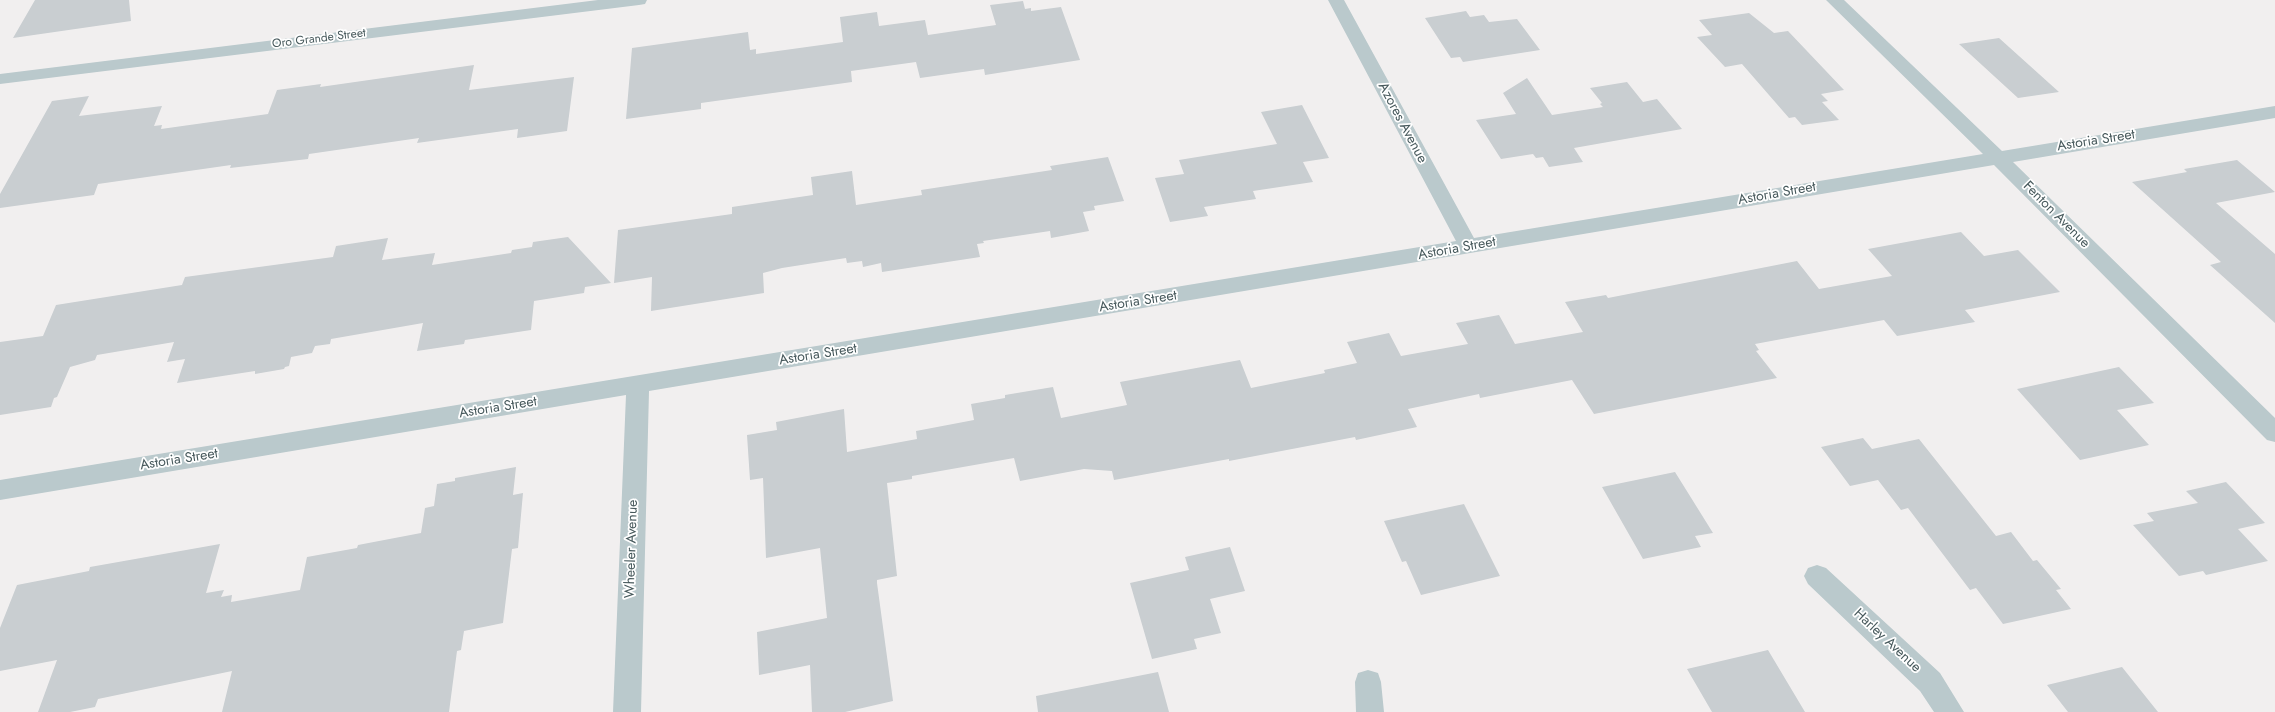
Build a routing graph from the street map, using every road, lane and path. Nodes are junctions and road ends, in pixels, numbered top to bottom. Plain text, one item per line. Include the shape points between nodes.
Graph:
1 (639, 0) edge
2 (1336, 0) edge
3 (1834, 0) edge
4 (0, 78) edge
5 (2275, 112) edge
6 (1997, 157) junction
7 (1469, 247) junction
8 (638, 385) junction
9 (2275, 433) edge
10 (0, 490) edge
11 (1817, 576) dead end
12 (1368, 682) dead end
13 (627, 712) edge
14 (1370, 712) edge
15 (1950, 712) edge

1 - 4 street, Oro Grande Street
2 - 7 street, Azores Avenue
3 - 6 street, Fenton Avenue
5 - 6 street, Astoria Street
6 - 7 street, Astoria Street
6 - 9 street, Fenton Avenue
7 - 8 street, Astoria Street
8 - 10 street, Astoria Street
8 - 13 street, Wheeler Avenue
11 - 15 street, Harley Avenue via 1930,682
12 - 14 street

